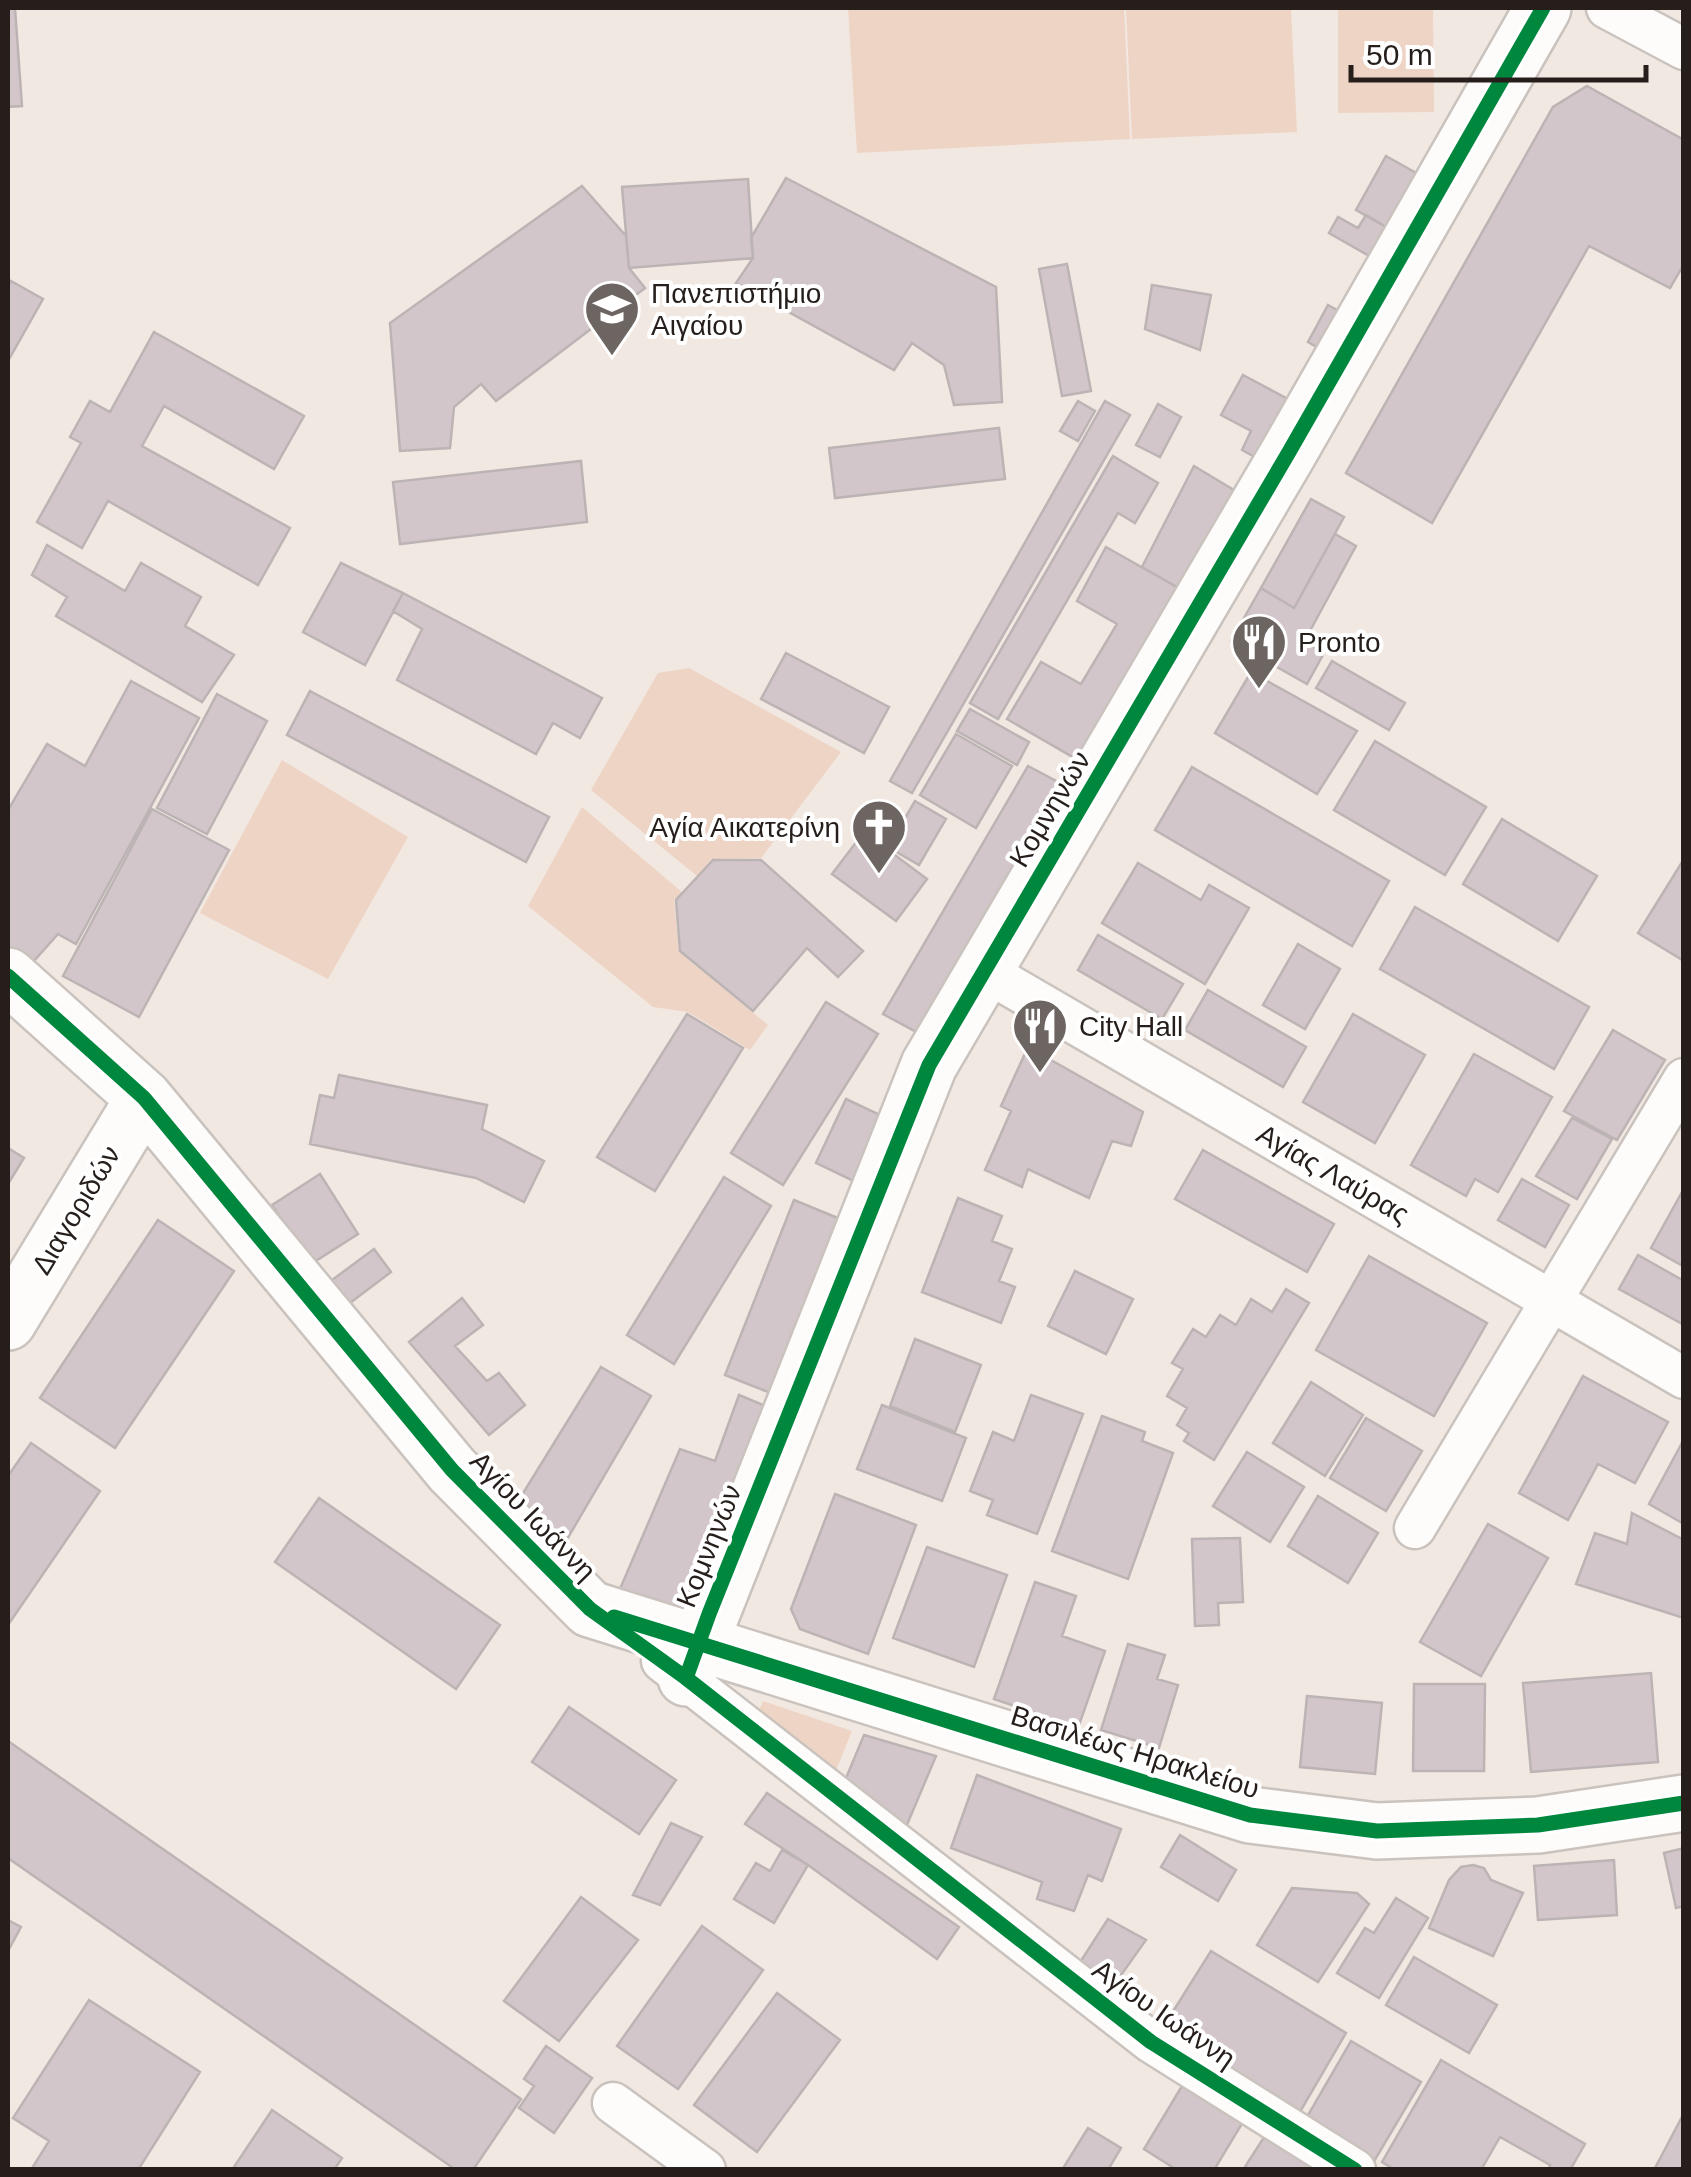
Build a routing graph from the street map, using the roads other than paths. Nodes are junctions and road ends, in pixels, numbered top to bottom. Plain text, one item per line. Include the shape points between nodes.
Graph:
1 (1543, 8) edge
2 (1607, 8) edge
3 (1684, 49) edge
4 (984, 970) junction
5 (8, 976) edge
6 (1684, 1080) edge
7 (144, 1098) junction
8 (1551, 1301) junction
9 (8, 1322) edge
10 (1684, 1378) edge
11 (1415, 1528) dead end
12 (590, 1609) joint
13 (692, 1661) junction
14 (1684, 1803) edge
15 (613, 2103) dead end
16 (704, 2170) edge
17 (1354, 2170) edge

1 - 4 street, Κομνηνών
2 - 3 street
4 - 8 street, Αγίας Λαύρας
4 - 13 street, Κομνηνών via 929,1065
5 - 7 street, Αγίου Ιωάννη
6 - 8 street
7 - 9 street, Διαγοριδών
7 - 12 street, Αγίου Ιωάννη via 452,1470
8 - 10 street, Αγίας Λαύρας
8 - 11 street
12 - 13 street, Βασιλέως Ηρακλείου
13 - 14 street, Βασιλέως Ηρακλείου via 1250,1815 1377,1830 1538,1825
13 - 17 street, Αγίου Ιωάννη via 1151,2042
15 - 16 street

